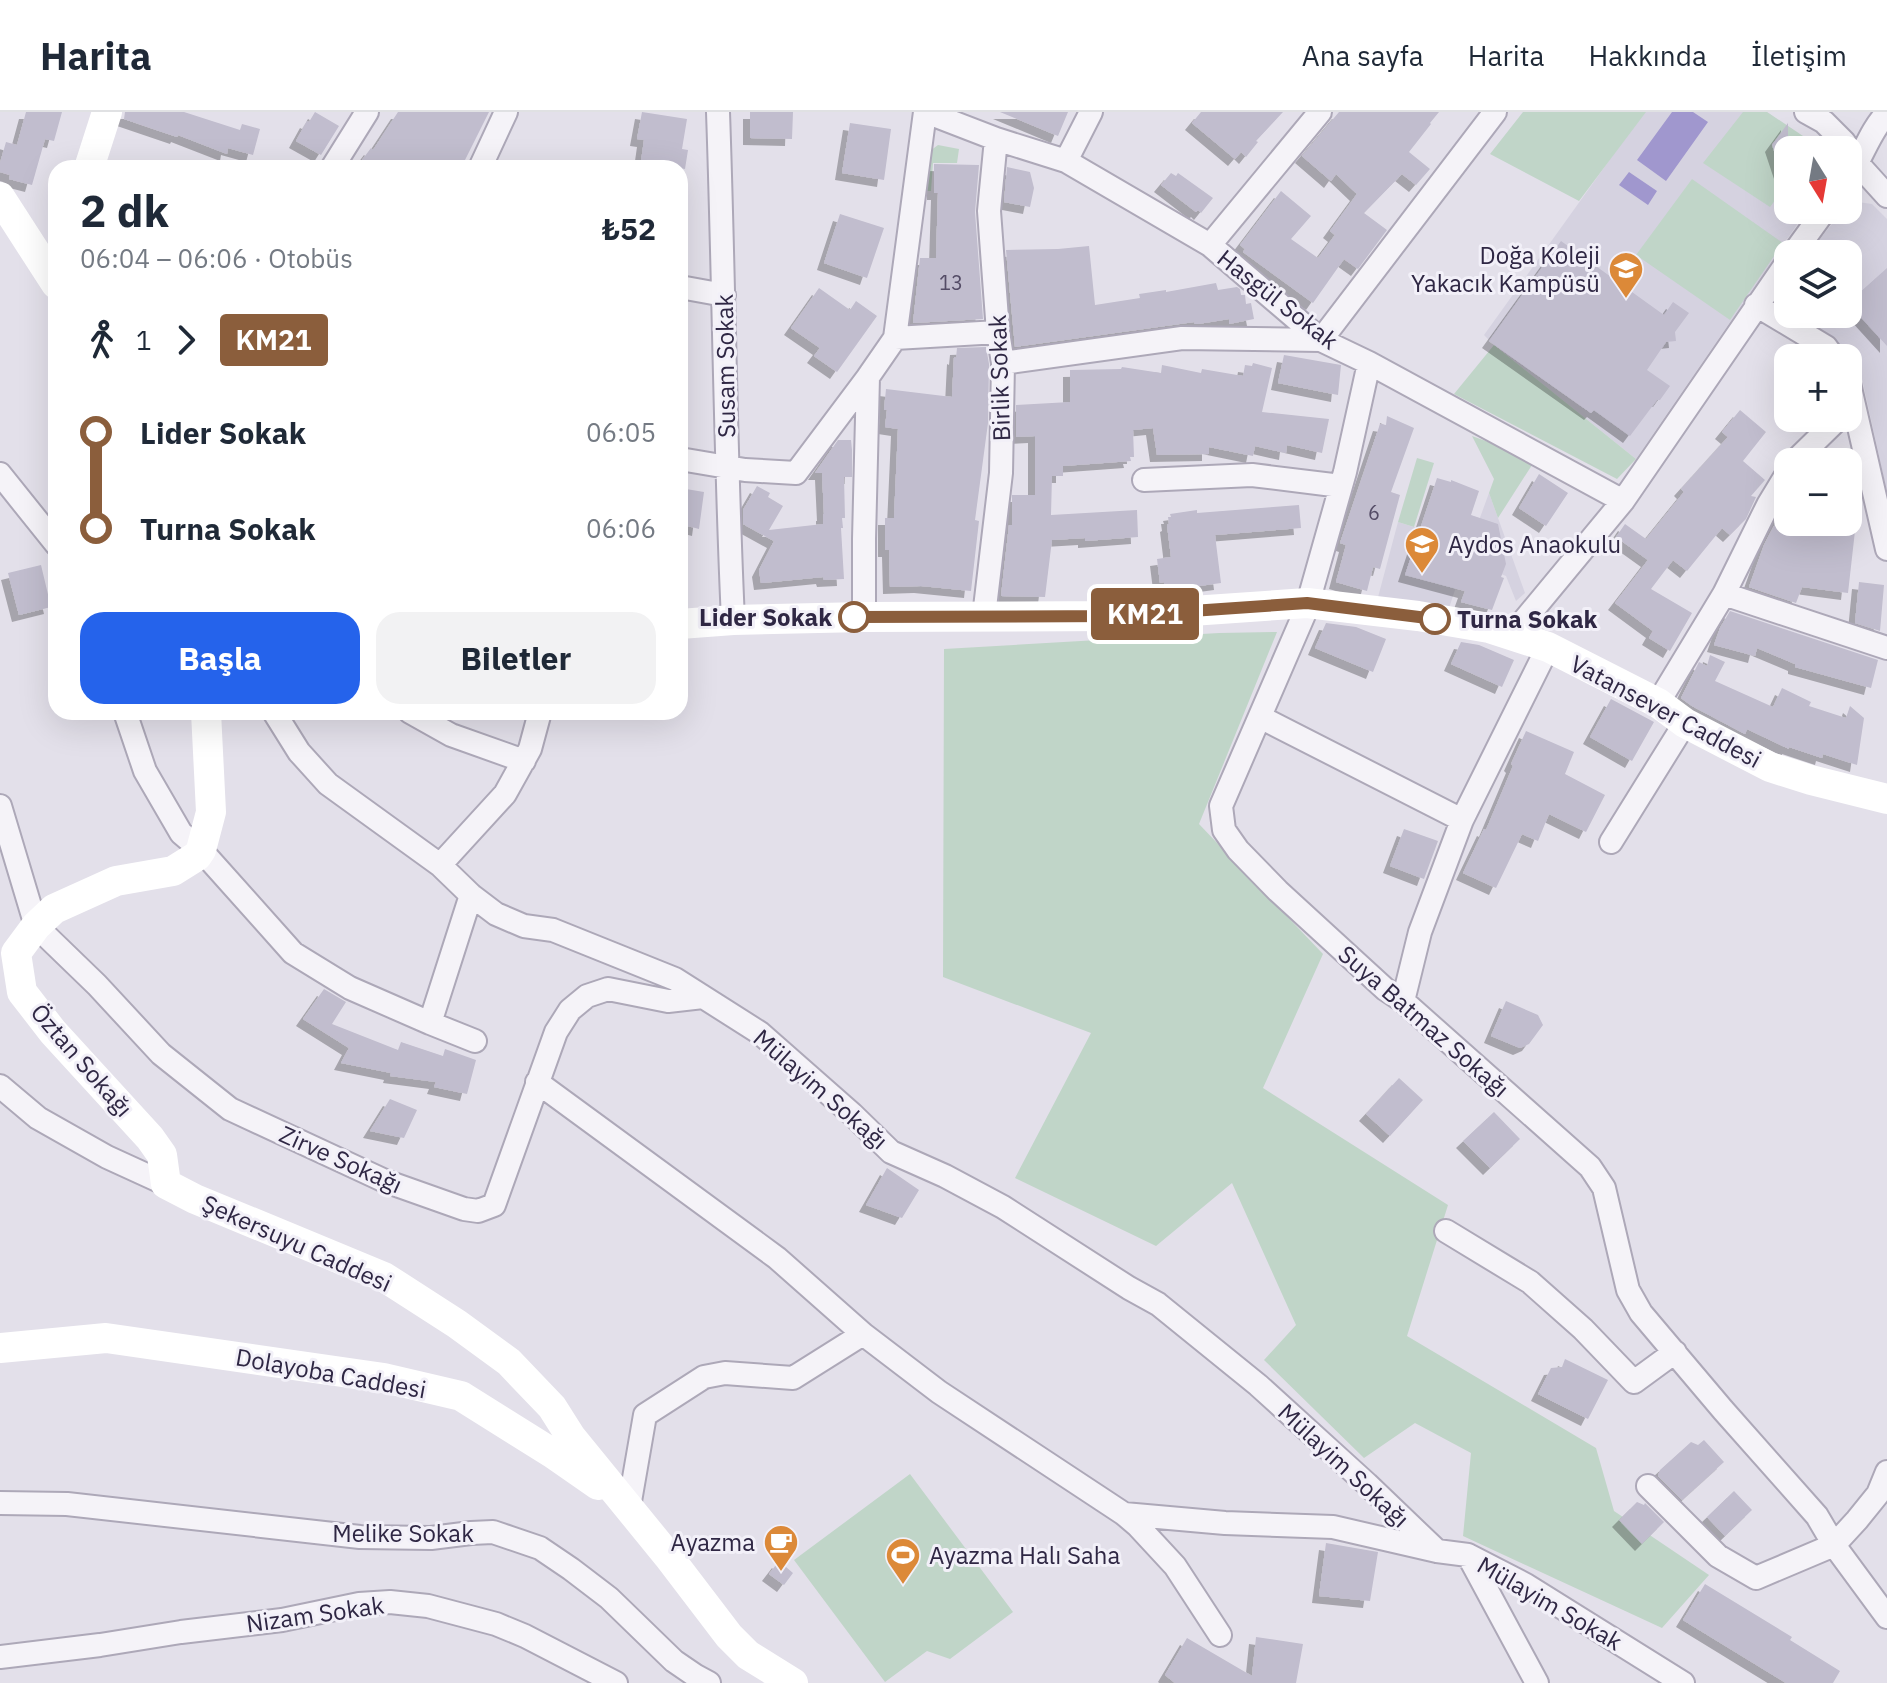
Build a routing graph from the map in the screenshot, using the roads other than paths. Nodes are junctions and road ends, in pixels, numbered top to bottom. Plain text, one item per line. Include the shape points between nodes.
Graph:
1 (107, 112) edge
2 (367, 112) edge
3 (506, 112) edge
4 (718, 112) edge
5 (926, 112) edge
6 (1091, 112) edge
7 (1320, 112) edge
8 (1495, 112) edge
9 (1806, 112) edge
10 (1887, 113) edge
11 (1838, 136) edge
12 (996, 139) junction
13 (1862, 153) edge
14 (92, 160) edge
15 (337, 160) edge
16 (484, 160) edge
17 (1066, 161) junction
18 (1862, 178) edge
19 (1887, 196) edge
20 (0, 197) edge
21 (1210, 245) junction
22 (48, 262) edge
23 (1774, 280) edge
24 (688, 288) edge
25 (724, 295) junction
26 (1756, 305) junction
27 (998, 332) junction
28 (895, 338) junction
29 (1321, 340) junction
30 (1821, 344) edge
31 (1003, 363) junction
32 (1369, 363) junction
33 (868, 377) junction
34 (1825, 432) edge
35 (1853, 432) edge
36 (1808, 448) edge
37 (688, 460) edge
38 (726, 465) junction
39 (0, 474) edge
40 (1144, 480) dead end
41 (1341, 486) junction
42 (1774, 495) edge
43 (1623, 501) junction
44 (48, 534) edge
45 (1887, 549) edge
46 (1724, 594) junction
47 (1307, 603) junction
48 (984, 616) junction
49 (864, 617) junction
50 (733, 620) junction
51 (688, 623) edge
52 (1512, 635) junction
53 (1548, 647) junction
54 (1887, 648) edge
55 (1658, 703) junction
56 (1260, 717) junction
57 (128, 720) edge
58 (206, 720) edge
59 (281, 720) edge
60 (424, 720) edge
61 (538, 720) edge
62 (1685, 723) junction
63 (524, 761) junction
64 (1887, 797) edge
65 (0, 806) edge
66 (1462, 820) junction
67 (1611, 842) dead end
68 (201, 850) junction
69 (440, 865) junction
70 (471, 895) junction
71 (36, 926) junction
72 (703, 997) junction
73 (1403, 1001) junction
74 (430, 1023) junction
75 (475, 1041) dead end
76 (537, 1082) junction
77 (0, 1086) edge
78 (166, 1184) junction
79 (1446, 1231) dead end
80 (863, 1334) junction
81 (0, 1348) edge
82 (1675, 1352) junction
83 (1887, 1472) edge
84 (1648, 1486) dead end
85 (0, 1503) edge
86 (629, 1507) junction
87 (1124, 1514) junction
88 (1834, 1545) junction
89 (1437, 1551) junction
90 (1468, 1555) junction
91 (1887, 1617) edge
92 (1220, 1635) dead end
93 (0, 1657) edge
94 (616, 1683) edge
95 (709, 1683) edge
96 (793, 1683) edge
97 (1537, 1683) edge
98 (1683, 1683) edge

1 - 14 street
2 - 15 street
3 - 16 street
4 - 25 street, Susam Sokak
5 - 12 street, Hasgül Sokak
5 - 28 street
6 - 17 street
7 - 21 street
8 - 29 street
9 - 11 street
10 - 13 street
12 - 17 street, Hasgül Sokak
12 - 27 street, Birlik Sokak via 989,211
17 - 21 street, Hasgül Sokak
18 - 19 street
20 - 22 street
21 - 29 street, Hasgül Sokak
23 - 26 street
24 - 25 street
25 - 38 street, Susam Sokak
26 - 30 street
26 - 43 street
27 - 28 street
27 - 31 street, Birlik Sokak
28 - 33 street
29 - 31 street via 1182,338
29 - 32 street, Hasgül Sokak
31 - 48 street, Birlik Sokak via 1001,473
32 - 41 street, Suya Batmaz Sokağı
32 - 43 street, Hasgül Sokak
33 - 38 street via 796,473
33 - 49 street
34 - 36 street
35 - 45 street
37 - 38 street
38 - 50 street, Susam Sokak
39 - 44 street
40 - 41 street via 1252,475
41 - 47 street, Suya Batmaz Sokağı
42 - 46 street
43 - 52 street
46 - 54 street
46 - 55 street
47 - 48 street, Vatansever Caddesi via 1119,616
47 - 52 street, Vatansever Caddesi
47 - 56 street, Suya Batmaz Sokağı
48 - 49 street, Vatansever Caddesi
49 - 50 street, Vatansever Caddesi
50 - 51 street, Vatansever Caddesi
52 - 53 street, Vatansever Caddesi
53 - 55 street, Vatansever Caddesi
53 - 66 street
55 - 62 street, Vatansever Caddesi
56 - 66 street
56 - 73 street, Suya Batmaz Sokağı via 1221,806 1224,830 1278,891
57 - 68 street via 145,771 181,833
58 - 68 street via 211,812
59 - 69 street, Mülayim Sokağı via 299,752 328,784
60 - 63 street
61 - 63 street
62 - 64 street, Vatansever Caddesi via 1770,767
62 - 67 street
63 - 69 street via 505,794
65 - 71 street, Zirve Sokağı
66 - 73 street via 1420,932
68 - 71 street, Öztan Sokağı via 173,871 116,881 54,909
68 - 74 street via 293,953 350,988
69 - 70 street, Mülayim Sokağı
70 - 72 street, Mülayim Sokağı via 496,914 553,930 675,979
70 - 74 street
71 - 76 street, Zirve Sokağı via 161,1054 230,1109 385,1181 464,1209 494,1205
71 - 78 street, Öztan Sokağı via 16,953 22,992 150,1138 162,1155
72 - 76 street, Zirve Sokağı via 668,1001 608,989 587,996 556,1032
72 - 89 street, Mülayim Sokağı via 760,1033 891,1152 1003,1207 1158,1304 1258,1385
73 - 82 street, Suya Batmaz Sokağı via 1590,1167 1604,1188 1628,1290
74 - 75 street
76 - 80 street via 777,1258
77 - 78 street via 38,1118
78 - 86 street, Şekersuyu Caddesi via 384,1277 457,1324 509,1362 552,1407
79 - 82 street via 1530,1282 1634,1382
80 - 86 street via 793,1378 725,1373 704,1377 645,1415
80 - 87 street via 939,1392
81 - 86 street, Dolayoba Caddesi via 106,1338 384,1378 461,1396
82 - 88 street, Suya Batmaz Sokağı via 1817,1516
83 - 88 street via 1878,1494
84 - 88 street via 1718,1556 1756,1578
85 - 95 street, Melike Sokak via 67,1504 360,1537 493,1532 540,1548 571,1569 674,1661
86 - 96 street, Şekersuyu Caddesi via 729,1636 748,1655
87 - 89 street, Mülayim Sokak via 1333,1527
87 - 92 street via 1175,1566
88 - 91 street, Suya Batmaz Sokağı
89 - 90 street, Mülayim Sokak
90 - 97 street
90 - 98 street, Mülayim Sokak
93 - 94 street, Nizam Sokak via 390,1602 496,1624

